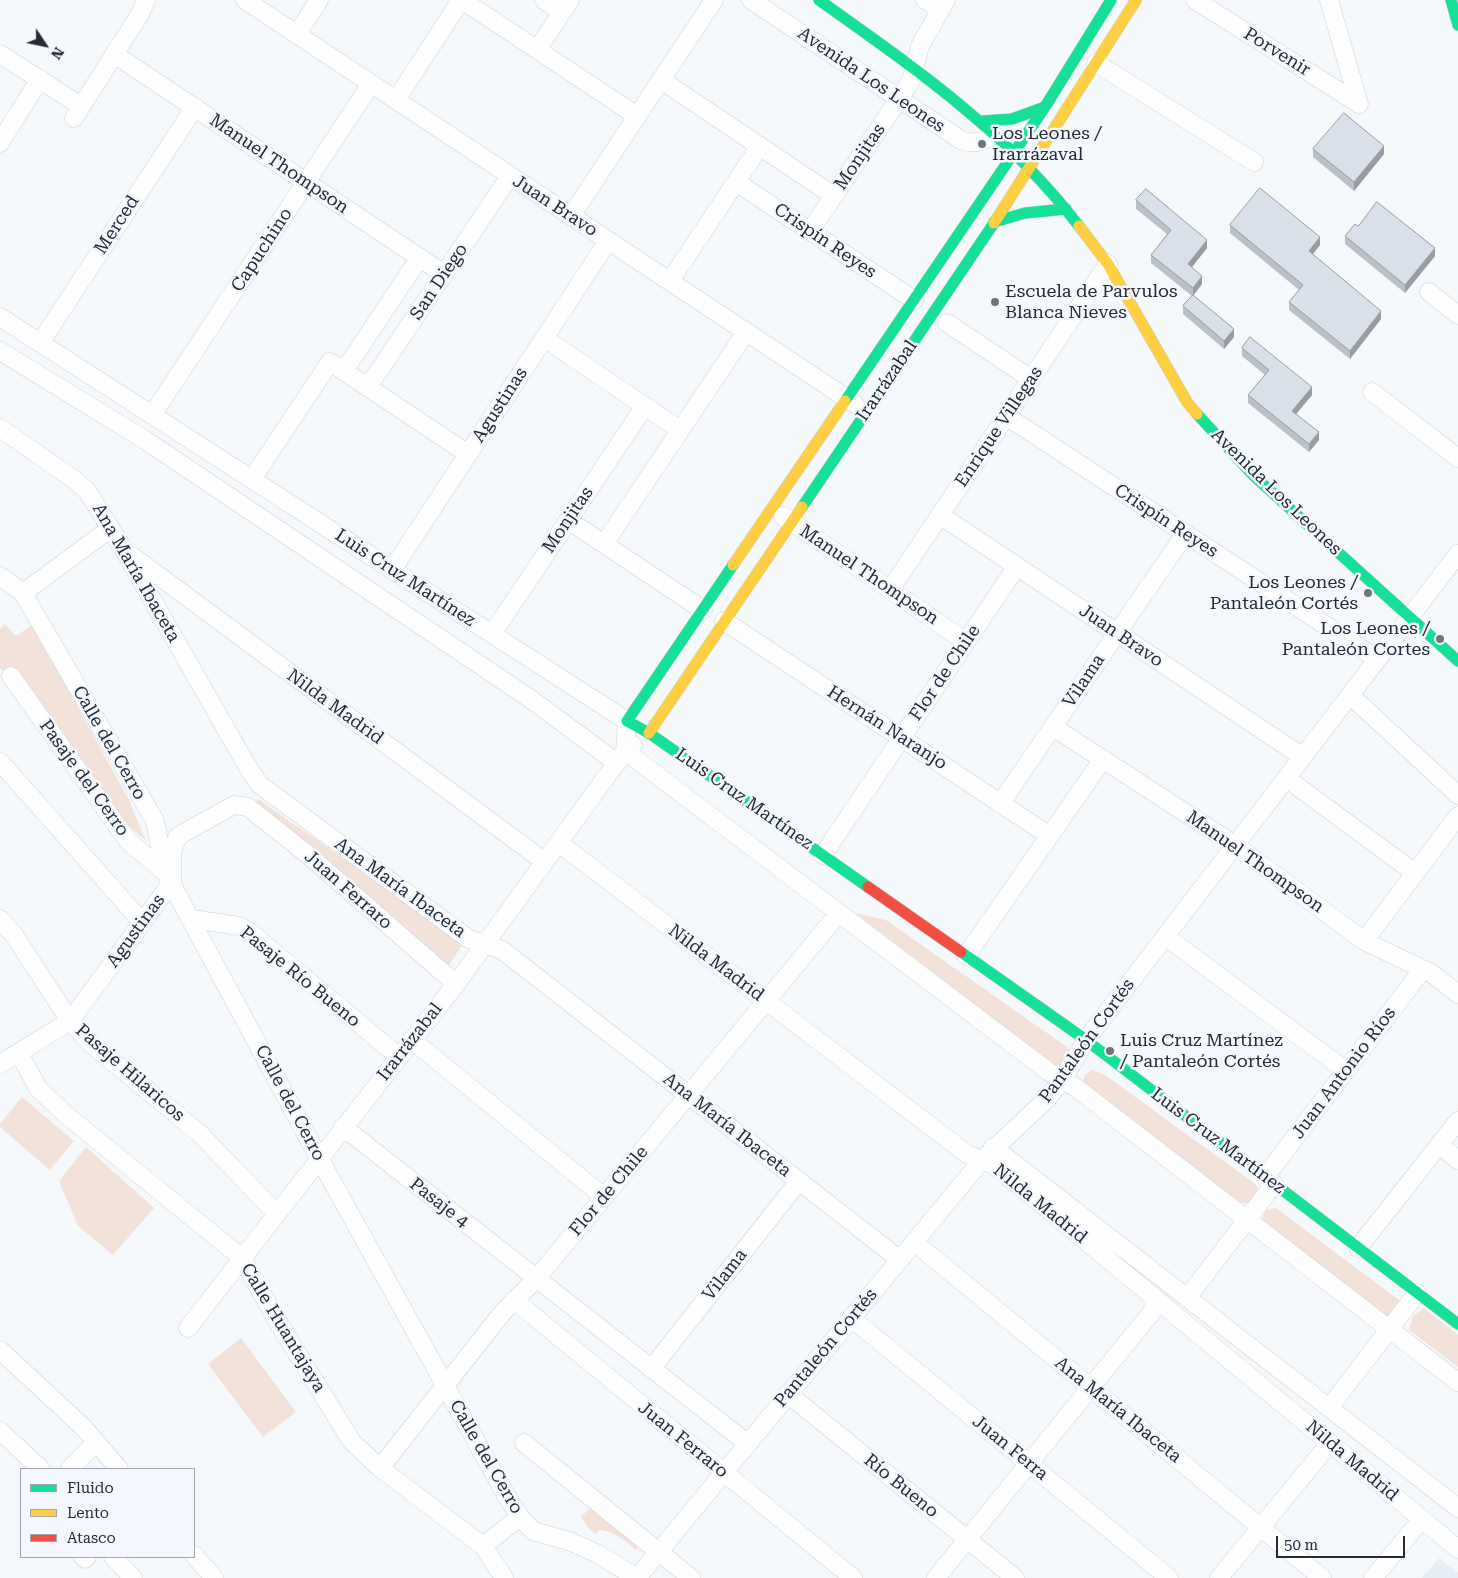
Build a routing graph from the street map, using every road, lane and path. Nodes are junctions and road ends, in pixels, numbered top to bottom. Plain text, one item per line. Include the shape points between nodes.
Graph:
1 (146, 0) edge
2 (245, 0) edge
3 (319, 0) edge
4 (462, 0) edge
5 (544, 0) edge
6 (714, 0) edge
7 (751, 0) edge
8 (819, 0) edge
9 (926, 0) edge
10 (1111, 0) edge
11 (1136, 0) edge
12 (1195, 0) edge
13 (1329, 0) edge
14 (1451, 0) edge
15 (943, 4) edge
16 (566, 6) edge
17 (1458, 25) edge
18 (297, 34) junction
19 (537, 50) junction
20 (0, 54) edge
21 (114, 54) junction
22 (1096, 63) junction
23 (914, 67) junction
24 (40, 79) junction
25 (661, 80) junction
26 (371, 84) junction
27 (899, 99) junction
28 (396, 100) junction
29 (194, 107) junction
30 (1045, 107) junction
31 (637, 116) junction
32 (982, 121) junction
33 (994, 134) junction
34 (0, 143) edge
35 (760, 146) junction
36 (1014, 153) junction
37 (1254, 162) dead end
38 (1030, 169) junction
39 (510, 176) junction
40 (306, 182) junction
41 (736, 182) junction
42 (834, 196) junction
43 (1066, 209) junction
44 (571, 216) junction
45 (994, 222) junction
46 (810, 231) junction
47 (608, 241) junction
48 (420, 257) junction
49 (1108, 264) junction
50 (444, 274) junction
51 (670, 281) junction
52 (1429, 292) dead end
53 (914, 300) junction
54 (1458, 315) edge
55 (0, 317) edge
56 (947, 323) dead end
57 (20, 330) junction
58 (746, 332) junction
59 (544, 338) junction
60 (40, 343) junction
61 (1, 354) edge
62 (337, 367) junction
63 (1031, 379) junction
64 (368, 388) junction
65 (1372, 392) dead end
66 (847, 399) junction
67 (645, 406) junction
68 (866, 411) junction
69 (152, 416) junction
70 (1006, 416) junction
71 (0, 428) edge
72 (680, 430) junction
73 (468, 454) junction
74 (1458, 458) edge
75 (252, 479) junction
76 (772, 508) junction
77 (940, 515) junction
78 (568, 520) junction
79 (791, 522) junction
80 (111, 528) junction
81 (1185, 534) junction
82 (604, 544) junction
83 (126, 552) junction
84 (1455, 564) edge
85 (1017, 566) junction
86 (392, 570) junction
87 (0, 576) edge
88 (890, 590) junction
89 (23, 593) junction
90 (703, 610) junction
91 (1410, 617) junction
92 (724, 621) junction
93 (1117, 633) junction
94 (492, 634) junction
95 (966, 642) junction
96 (1377, 659) junction
97 (1458, 661) edge
98 (11, 676) dead end
99 (1350, 696) junction
100 (627, 721) junction
101 (1053, 727) junction
102 (649, 733) junction
103 (902, 738) junction
104 (621, 757) junction
105 (1302, 757) junction
106 (1103, 760) junction
107 (0, 762) edge
108 (1286, 778) junction
109 (1458, 795) edge
110 (1000, 804) junction
111 (234, 805) joint
112 (1458, 816) edge
113 (1050, 836) junction
114 (558, 843) junction
115 (1235, 845) junction
116 (824, 856) junction
117 (545, 862) junction
118 (1415, 873) junction
119 (169, 877) junction
120 (839, 913) junction
121 (0, 919) edge
122 (192, 919) junction
123 (143, 923) junction
124 (1165, 936) junction
125 (1364, 941) junction
126 (485, 944) junction
127 (966, 956) junction
128 (1422, 969) junction
129 (456, 984) junction
130 (1458, 994) edge
131 (766, 1001) junction
132 (70, 1021) junction
133 (412, 1040) junction
134 (1086, 1040) junction
135 (19, 1053) junction
136 (399, 1057) junction
137 (0, 1064) edge
138 (1346, 1070) junction
139 (1062, 1080) junction
140 (688, 1095) junction
141 (1458, 1121) edge
142 (343, 1127) junction
143 (1439, 1145) junction
144 (988, 1154) junction
145 (319, 1158) junction
146 (1458, 1160) edge
147 (799, 1181) junction
148 (1270, 1181) junction
149 (604, 1197) junction
150 (276, 1213) junction
151 (1247, 1220) junction
152 (914, 1242) junction
153 (1358, 1248) junction
154 (242, 1258) junction
155 (899, 1260) junction
156 (536, 1279) junction
157 (1417, 1293) junction
158 (1187, 1298) junction
159 (514, 1300) junction
160 (1160, 1302) junction
161 (851, 1318) junction
162 (1458, 1324) edge
163 (188, 1328) dead end
164 (1388, 1330) junction
165 (1, 1352) edge
166 (651, 1369) junction
167 (1458, 1382) edge
168 (445, 1385) junction
169 (1090, 1388) junction
170 (788, 1394) junction
171 (1329, 1408) junction
172 (0, 1431) edge
173 (96, 1442) junction
174 (1330, 1442) junction
175 (524, 1443) dead end
176 (747, 1443) junction
177 (1029, 1463) junction
178 (39, 1468) edge
179 (71, 1468) edge
180 (118, 1468) edge
181 (380, 1468) junction
182 (723, 1472) junction
183 (1458, 1508) edge
184 (520, 1517) junction
185 (1422, 1519) junction
186 (1260, 1527) junction
187 (968, 1540) junction
188 (483, 1546) junction
189 (1458, 1549) edge
190 (658, 1552) junction
191 (195, 1556) edge
192 (113, 1558) edge
193 (133, 1578) edge
194 (214, 1578) edge
195 (504, 1578) edge
196 (637, 1578) edge
197 (691, 1578) edge
198 (852, 1578) edge
199 (936, 1578) edge
200 (1015, 1578) edge
201 (1169, 1578) edge
202 (1219, 1578) edge
203 (1322, 1578) edge
204 (1373, 1578) edge

1 - 21 street
2 - 18 street, Juan Bravo
3 - 18 street
4 - 19 street
4 - 28 street
5 - 16 street
6 - 25 street
7 - 27 street, Avenida Los Leones
8 - 23 street, Avenida Los Leones
9 - 15 street
10 - 30 street, Irarrázabal
11 - 22 street, Irarrázabal
12 - 13 street, Porvenir via 1359,104
14 - 17 street
15 - 23 street, Monjitas via 920,46
16 - 19 street
18 - 26 street, Juan Bravo
19 - 31 street
20 - 24 street
21 - 24 street via 78,112
21 - 29 street, Manuel Thompson
22 - 37 street
22 - 38 street, Irarrázabal
23 - 27 street, Monjitas via 911,81
23 - 32 street, Avenida Los Leones
24 - 34 street
25 - 31 street
25 - 35 street
26 - 28 street, Juan Bravo
26 - 40 street, Capuchino
27 - 33 street, Avenida Los Leones via 968,142 982,141
27 - 42 street, Monjitas
28 - 39 street, Juan Bravo
29 - 40 street, Manuel Thompson
29 - 60 street, Merced
30 - 32 street via 1012,119
30 - 36 street, Irarrázabal
31 - 44 street
32 - 33 street, Avenida Los Leones
33 - 36 street, Avenida Los Leones
35 - 41 street
35 - 42 street
36 - 38 street, Avenida Los Leones
36 - 53 street, Irarrázabal
38 - 43 street, Avenida Los Leones
38 - 45 street, Irarrázabal
39 - 44 street, Juan Bravo
39 - 50 street, San Diego
40 - 48 street, Manuel Thompson
40 - 69 street, Capuchino
41 - 46 street, Crispín Reyes
41 - 51 street
42 - 46 street, Monjitas
43 - 45 street via 1025,213
43 - 49 street, Avenida Los Leones
44 - 47 street, Juan Bravo
45 - 68 street, Irarrázabal
46 - 53 street, Crispín Reyes
47 - 51 street, Juan Bravo
47 - 59 street, Agustinas
48 - 50 street, Manuel Thompson
48 - 62 street, San Diego
49 - 63 street, Enrique Villegas
49 - 91 street, Avenida Los Leones via 1187,402 1210,430 1254,476
50 - 64 street, San Diego
51 - 58 street, Juan Bravo
52 - 54 street
53 - 66 street, Irarrázabal
55 - 57 street, Luis Cruz Martínez
56 - 63 street
57 - 60 street, Luis Cruz Martínez
57 - 61 street
58 - 66 street, Juan Bravo
58 - 72 street
59 - 67 street
59 - 73 street, Agustinas
60 - 69 street, Luis Cruz Martínez
61 - 104 street, Luis Cruz Martínez via 145,440
62 - 64 street
62 - 75 street, San Diego
63 - 70 street, Enrique Villegas
64 - 73 street
65 - 74 street
66 - 68 street, Juan Bravo
66 - 76 street, Irarrázabal
67 - 72 street
67 - 78 street, Monjitas
68 - 79 street, Irarrázabal
69 - 75 street, Luis Cruz Martínez
70 - 77 street, Enrique Villegas
70 - 81 street, Crispín Reyes
71 - 80 street, Ana María Ibaceta via 88,492
72 - 82 street
73 - 86 street, Agustinas
75 - 86 street, Luis Cruz Martínez
76 - 79 street, Manuel Thompson
76 - 90 street, Irarrázabal
77 - 85 street, Juan Bravo
77 - 88 street, Enrique Villegas
78 - 82 street
78 - 94 street, Monjitas
79 - 88 street, Manuel Thompson
79 - 92 street, Irarrázabal
80 - 83 street, Ana María Ibaceta
80 - 89 street
81 - 93 street, Vilama
81 - 96 street, Crispín Reyes
82 - 90 street
83 - 117 street, Nilda Madrid
83 - 126 street, Ana María Ibaceta via 260,785 469,939
84 - 91 street, Pantaleón Cortés
85 - 93 street, Juan Bravo
85 - 95 street, Flor de Chile
86 - 94 street, Luis Cruz Martínez
87 - 89 street, Calle del Cerro
88 - 95 street, Manuel Thompson
89 - 119 street, Calle del Cerro via 155,821
90 - 100 street, Irarrázabal
91 - 96 street, Pantaleón Cortés
91 - 97 street, Avenida Los Leones
92 - 102 street, Irarrázabal
92 - 103 street, Hernán Naranjo
93 - 101 street, Vilama
93 - 105 street, Juan Bravo
94 - 100 street, Luis Cruz Martínez
95 - 103 street, Flor de Chile
96 - 99 street, Pantaleón Cortés
98 - 119 street, Pasaje del Cerro via 128,840
99 - 105 street, Pantaleón Cortés
99 - 109 street
100 - 102 street, Luis Cruz Martínez
100 - 104 street
101 - 106 street, Manuel Thompson
101 - 110 street, Vilama
102 - 104 street, Irarrázabal
102 - 116 street, Luis Cruz Martínez
103 - 110 street, Hernán Naranjo
103 - 116 street, Flor de Chile
104 - 114 street, Irarrázabal
104 - 120 street, Luis Cruz Martínez
105 - 108 street, Pantaleón Cortés
106 - 113 street
106 - 115 street, Manuel Thompson
107 - 123 street
108 - 115 street, Pantaleón Cortés
108 - 118 street
110 - 113 street, Hernán Naranjo
111 - 119 street, Agustinas via 178,836
111 - 129 street, Juan Ferraro via 248,807 300,848
112 - 118 street
113 - 127 street
114 - 117 street, Irarrázabal
114 - 131 street, Nilda Madrid
115 - 124 street, Pantaleón Cortés
115 - 125 street, Manuel Thompson
116 - 127 street, Luis Cruz Martínez
117 - 126 street, Irarrázabal
118 - 125 street
119 - 122 street, Calle del Cerro
119 - 123 street, Agustinas
120 - 131 street, Flor de Chile
120 - 139 street, Luis Cruz Martínez
121 - 132 street, Pasaje Hilaricos
122 - 136 street, Pasaje Río Bueno via 240,926 251,933
122 - 145 street, Calle del Cerro
123 - 132 street, Agustinas
124 - 134 street, Pantaleón Cortés
124 - 138 street
125 - 128 street, Manuel Thompson
126 - 129 street, Irarrázabal
126 - 140 street, Ana María Ibaceta via 502,950
127 - 134 street, Luis Cruz Martínez
128 - 130 street, Manuel Thompson
128 - 138 street, Juan Antonio Ríos
129 - 133 street, Irarrázabal
131 - 140 street, Flor de Chile
131 - 144 street, Nilda Madrid via 967,1154
132 - 135 street, Agustinas
132 - 150 street, Pasaje Hilaricos via 88,1041 200,1134
133 - 136 street, Irarrázabal
133 - 149 street
134 - 139 street, Pantaleón Cortés
134 - 148 street, Luis Cruz Martínez
135 - 137 street
135 - 154 street, Calle Huantajaya via 38,1088 64,1114
136 - 142 street, Irarrázabal
138 - 148 street, Juan Antonio Ríos
139 - 144 street, Pantaleón Cortés via 1031,1116
139 - 151 street, Luis Cruz Martínez
140 - 147 street, Ana María Ibaceta
140 - 149 street, Flor de Chile
141 - 143 street
142 - 145 street, Irarrázabal
142 - 156 street, Pasaje 4
143 - 146 street
143 - 153 street
144 - 152 street, Pantaleón Cortés
144 - 158 street, Nilda Madrid
144 - 160 street, Nilda Madrid via 994,1165
145 - 150 street, Irarrázabal
145 - 168 street, Calle del Cerro
147 - 155 street, Ana María Ibaceta
147 - 166 street, Vilama
148 - 151 street, Juan Antonio Ríos
148 - 153 street, Luis Cruz Martínez
149 - 156 street, Flor de Chile
150 - 154 street, Irarrázabal
151 - 158 street, Juan Antonio Ríos
151 - 164 street, Luis Cruz Martínez
152 - 155 street, Pantaleón Cortés
152 - 169 street, Ana María Ibaceta
153 - 157 street, Luis Cruz Martínez
154 - 163 street, Irarrázabal
154 - 181 street, Calle Huantajaya via 352,1442
155 - 161 street, Pantaleón Cortés
156 - 159 street, Flor de Chile
156 - 166 street, Juan Ferraro
157 - 162 street, Luis Cruz Martínez
157 - 164 street
158 - 171 street, Nilda Madrid
159 - 168 street, Flor de Chile
159 - 182 street, Juan Ferraro
160 - 169 street
160 - 174 street, Nilda Madrid
161 - 170 street, Pantaleón Cortés
161 - 177 street, Juan Ferra
164 - 167 street, Luis Cruz Martínez
164 - 171 street
165 - 173 street
166 - 176 street, Juan Ferraro
168 - 181 street, Flor de Chile
168 - 184 street, Calle del Cerro
169 - 177 street
169 - 186 street, Ana María Ibaceta
170 - 176 street, Pantaleón Cortés
170 - 187 street, Río Bueno
171 - 183 street, Nilda Madrid
172 - 178 street
173 - 179 street
173 - 180 street
174 - 185 street, Nilda Madrid
174 - 186 street
175 - 190 street
176 - 182 street, Pantaleón Cortés
177 - 187 street
177 - 201 street, Juan Ferra
181 - 188 street, Calle Huantajaya
182 - 190 street, Pantaleón Cortés
182 - 198 street, Juan Ferraro
184 - 188 street
184 - 196 street, Calle del Cerro via 533,1531 570,1541
185 - 189 street, Nilda Madrid
185 - 204 street
186 - 202 street
186 - 203 street, Ana María Ibaceta
187 - 199 street
187 - 200 street, Río Bueno
188 - 195 street, Calle Huantajaya
190 - 196 street, Pantaleón Cortés
190 - 197 street
191 - 194 street
192 - 193 street

